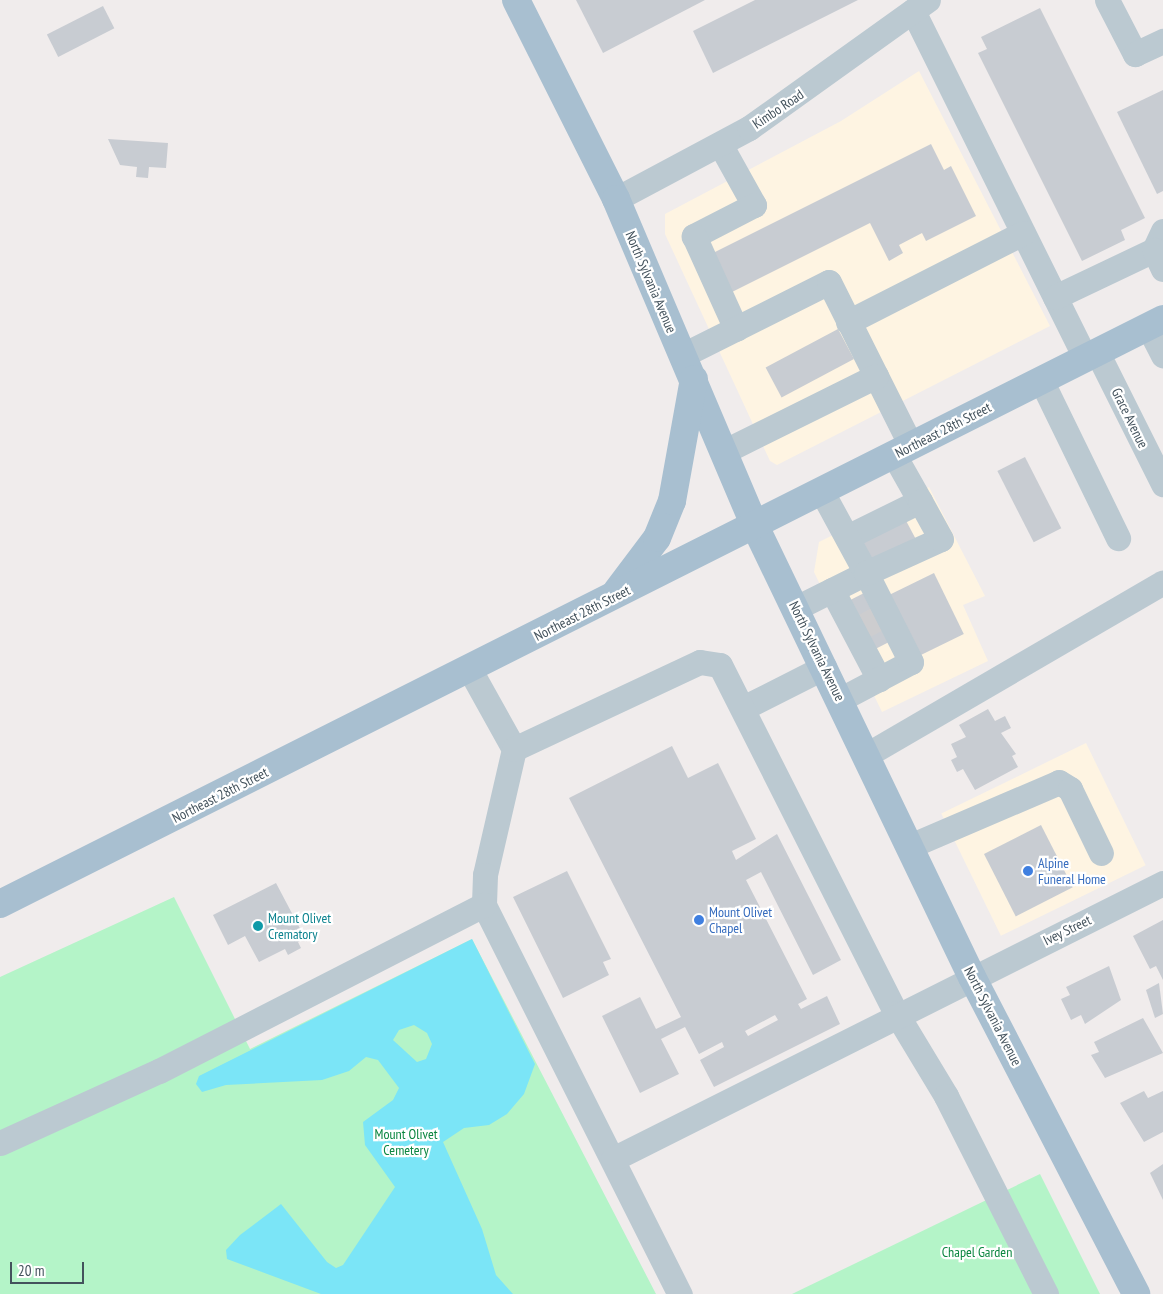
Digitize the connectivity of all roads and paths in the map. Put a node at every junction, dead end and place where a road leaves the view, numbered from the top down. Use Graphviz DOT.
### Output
graph roads {
  1 [pos="516,0"];
  2 [pos="1107,0"];
  3 [pos="920,6"];
  4 [pos="1163,41"];
  5 [pos="720,144"];
  6 [pos="616,199"];
  7 [pos="1023,233"];
  8 [pos="1160,250"];
  9 [pos="1055,297"];
  10 [pos="848,322"];
  11 [pos="1155,322"];
  12 [pos="736,329"];
  13 [pos="1091,355"];
  14 [pos="1163,355"];
  15 [pos="688,367"];
  16 [pos="876,376"];
  17 [pos="1041,380"];
  18 [pos="902,450"];
  19 [pos="723,452"];
  20 [pos="1163,484"];
  21 [pos="822,492"];
  22 [pos="920,501"];
  23 [pos="754,526"];
  24 [pos="847,537"];
  25 [pos="1118,538"];
  26 [pos="866,573"];
  27 [pos="1163,582"];
  28 [pos="832,590"];
  29 [pos="610,599"];
  30 [pos="796,608"];
  31 [pos="824,667"];
  32 [pos="470,670"];
  33 [pos="879,679"];
  34 [pos="841,699"];
  35 [pos="743,708"];
  36 [pos="514,748"];
  37 [pos="868,754"];
  38 [pos="910,846"];
  39 [pos="1101,853"];
  40 [pos="1163,883"];
  41 [pos="0,904"];
  42 [pos="484,905"];
  43 [pos="972,977"];
  44 [pos="896,1013"];
  45 [pos="0,1143"];
  46 [pos="613,1159"];
  47 [pos="680,1294"];
  48 [pos="1046,1294"];
  49 [pos="1136,1294"];
  1 -- 6 [label="main road, North Sylvania Avenue"];
  2 -- 4 [label="street"];
  3 -- 5 [label="street, Kimbo Road"];
  3 -- 7 [label="street, Grace Avenue"];
  5 -- 6 [label="street, Kimbo Road"];
  5 -- 12 [label="street"];
  6 -- 15 [label="main road, North Sylvania Avenue"];
  7 -- 9 [label="street, Grace Avenue"];
  7 -- 10 [label="street"];
  8 -- 9 [label="street"];
  9 -- 13 [label="street, Grace Avenue"];
  10 -- 12 [label="street"];
  10 -- 16 [label="street"];
  11 -- 13 [label="main road, Northeast 28th Street"];
  11 -- 14 [label="street"];
  12 -- 15 [label="street"];
  13 -- 17 [label="main road, Northeast 28th Street"];
  13 -- 20 [label="street, Grace Avenue"];
  15 -- 19 [label="main road, North Sylvania Avenue"];
  15 -- 29 [label="main road"];
  16 -- 18 [label="street"];
  16 -- 19 [label="street"];
  17 -- 18 [label="main road, Northeast 28th Street"];
  17 -- 25 [label="street"];
  18 -- 21 [label="main road, Northeast 28th Street"];
  18 -- 22 [label="street"];
  19 -- 23 [label="main road, North Sylvania Avenue"];
  21 -- 23 [label="main road, Northeast 28th Street"];
  21 -- 24 [label="street"];
  22 -- 24 [label="street"];
  22 -- 26 [label="street"];
  23 -- 29 [label="main road, Northeast 28th Street"];
  23 -- 30 [label="main road, North Sylvania Avenue"];
  24 -- 26 [label="street"];
  26 -- 28 [label="street"];
  26 -- 33 [label="street"];
  27 -- 37 [label="street"];
  28 -- 30 [label="street"];
  28 -- 33 [label="street"];
  29 -- 32 [label="main road, Northeast 28th Street"];
  30 -- 31 [label="main road, North Sylvania Avenue"];
  31 -- 34 [label="main road, North Sylvania Avenue"];
  31 -- 35 [label="street"];
  32 -- 36 [label="street"];
  32 -- 41 [label="main road, Northeast 28th Street"];
  33 -- 34 [label="street"];
  34 -- 37 [label="main road, North Sylvania Avenue"];
  35 -- 36 [label="street"];
  35 -- 44 [label="street"];
  36 -- 42 [label="street"];
  37 -- 38 [label="main road, North Sylvania Avenue"];
  38 -- 39 [label="street"];
  38 -- 43 [label="main road, North Sylvania Avenue"];
  40 -- 43 [label="street, Ivey Street"];
  42 -- 45 [label="street"];
  42 -- 46 [label="street"];
  43 -- 44 [label="street"];
  43 -- 49 [label="main road, North Sylvania Avenue"];
  44 -- 46 [label="street"];
  44 -- 48 [label="street"];
  46 -- 47 [label="street"];
}
